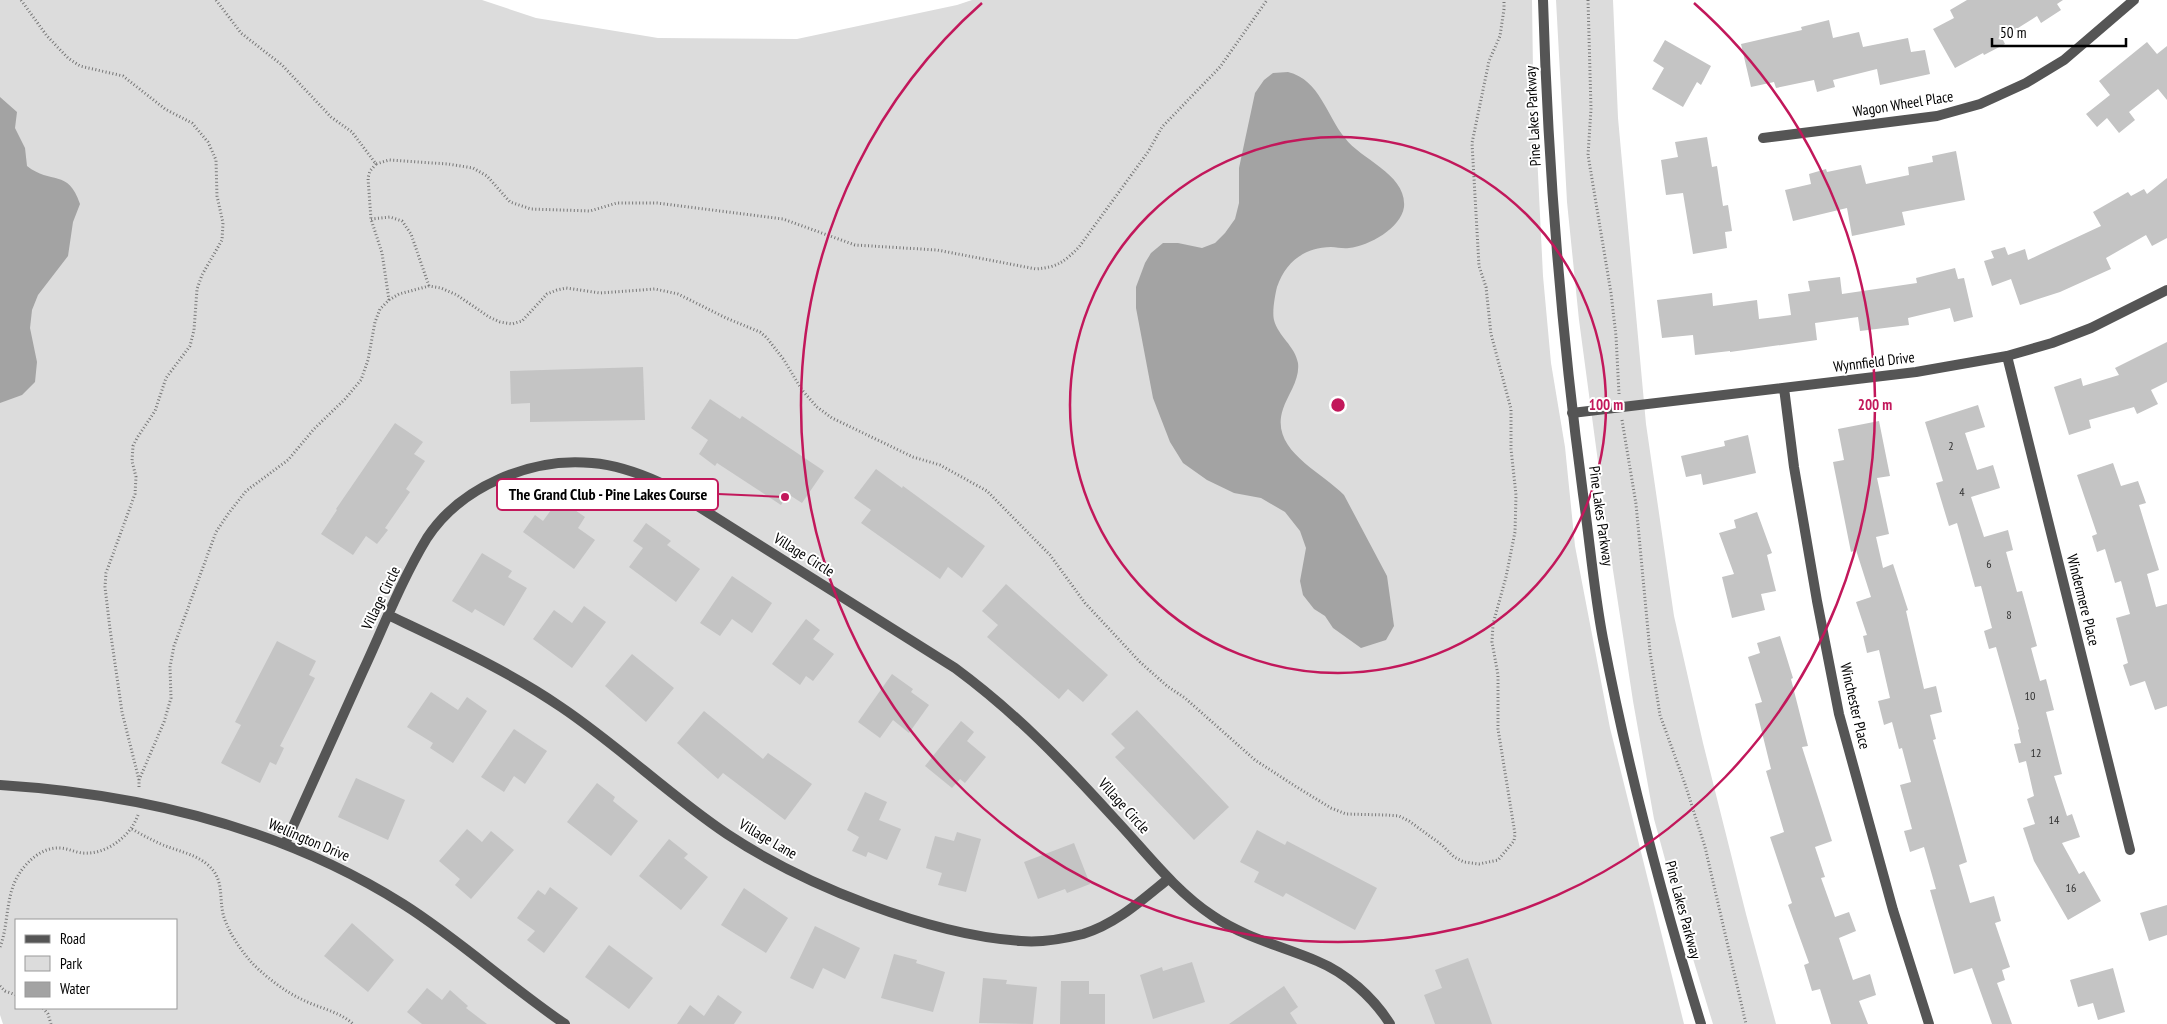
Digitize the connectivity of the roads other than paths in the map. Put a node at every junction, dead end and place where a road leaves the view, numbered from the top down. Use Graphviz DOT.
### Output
graph roads {
  1 [pos="1543,0"];
  2 [pos="2134,0"];
  3 [pos="1763,138"];
  4 [pos="2167,290"];
  5 [pos="2007,356"];
  6 [pos="1784,388"];
  7 [pos="1572,413"];
  8 [pos="388,615"];
  9 [pos="0,785"];
  10 [pos="285,844"];
  11 [pos="2130,850"];
  12 [pos="1168,878"];
  13 [pos="564,1024"];
  14 [pos="1390,1024"];
  15 [pos="1701,1024"];
  16 [pos="1929,1024"];
  1 -- 7 [label="street, Pine Lakes Parkway"];
  2 -- 3 [label="street, Wagon Wheel Place"];
  4 -- 5 [label="street, Wynnfield Drive"];
  5 -- 6 [label="street, Wynnfield Drive"];
  5 -- 11 [label="street, Windermere Place"];
  6 -- 7 [label="street, Wynnfield Drive"];
  6 -- 16 [label="street, Winchester Place"];
  7 -- 15 [label="street, Pine Lakes Parkway"];
  8 -- 10 [label="street, Village Circle"];
  8 -- 12 [label="street, Village Lane"];
  8 -- 12 [label="street, Village Circle"];
  9 -- 10 [label="street, Wellington Drive"];
  10 -- 13 [label="street, Wellington Drive"];
  12 -- 14 [label="street, Village Circle"];
}
